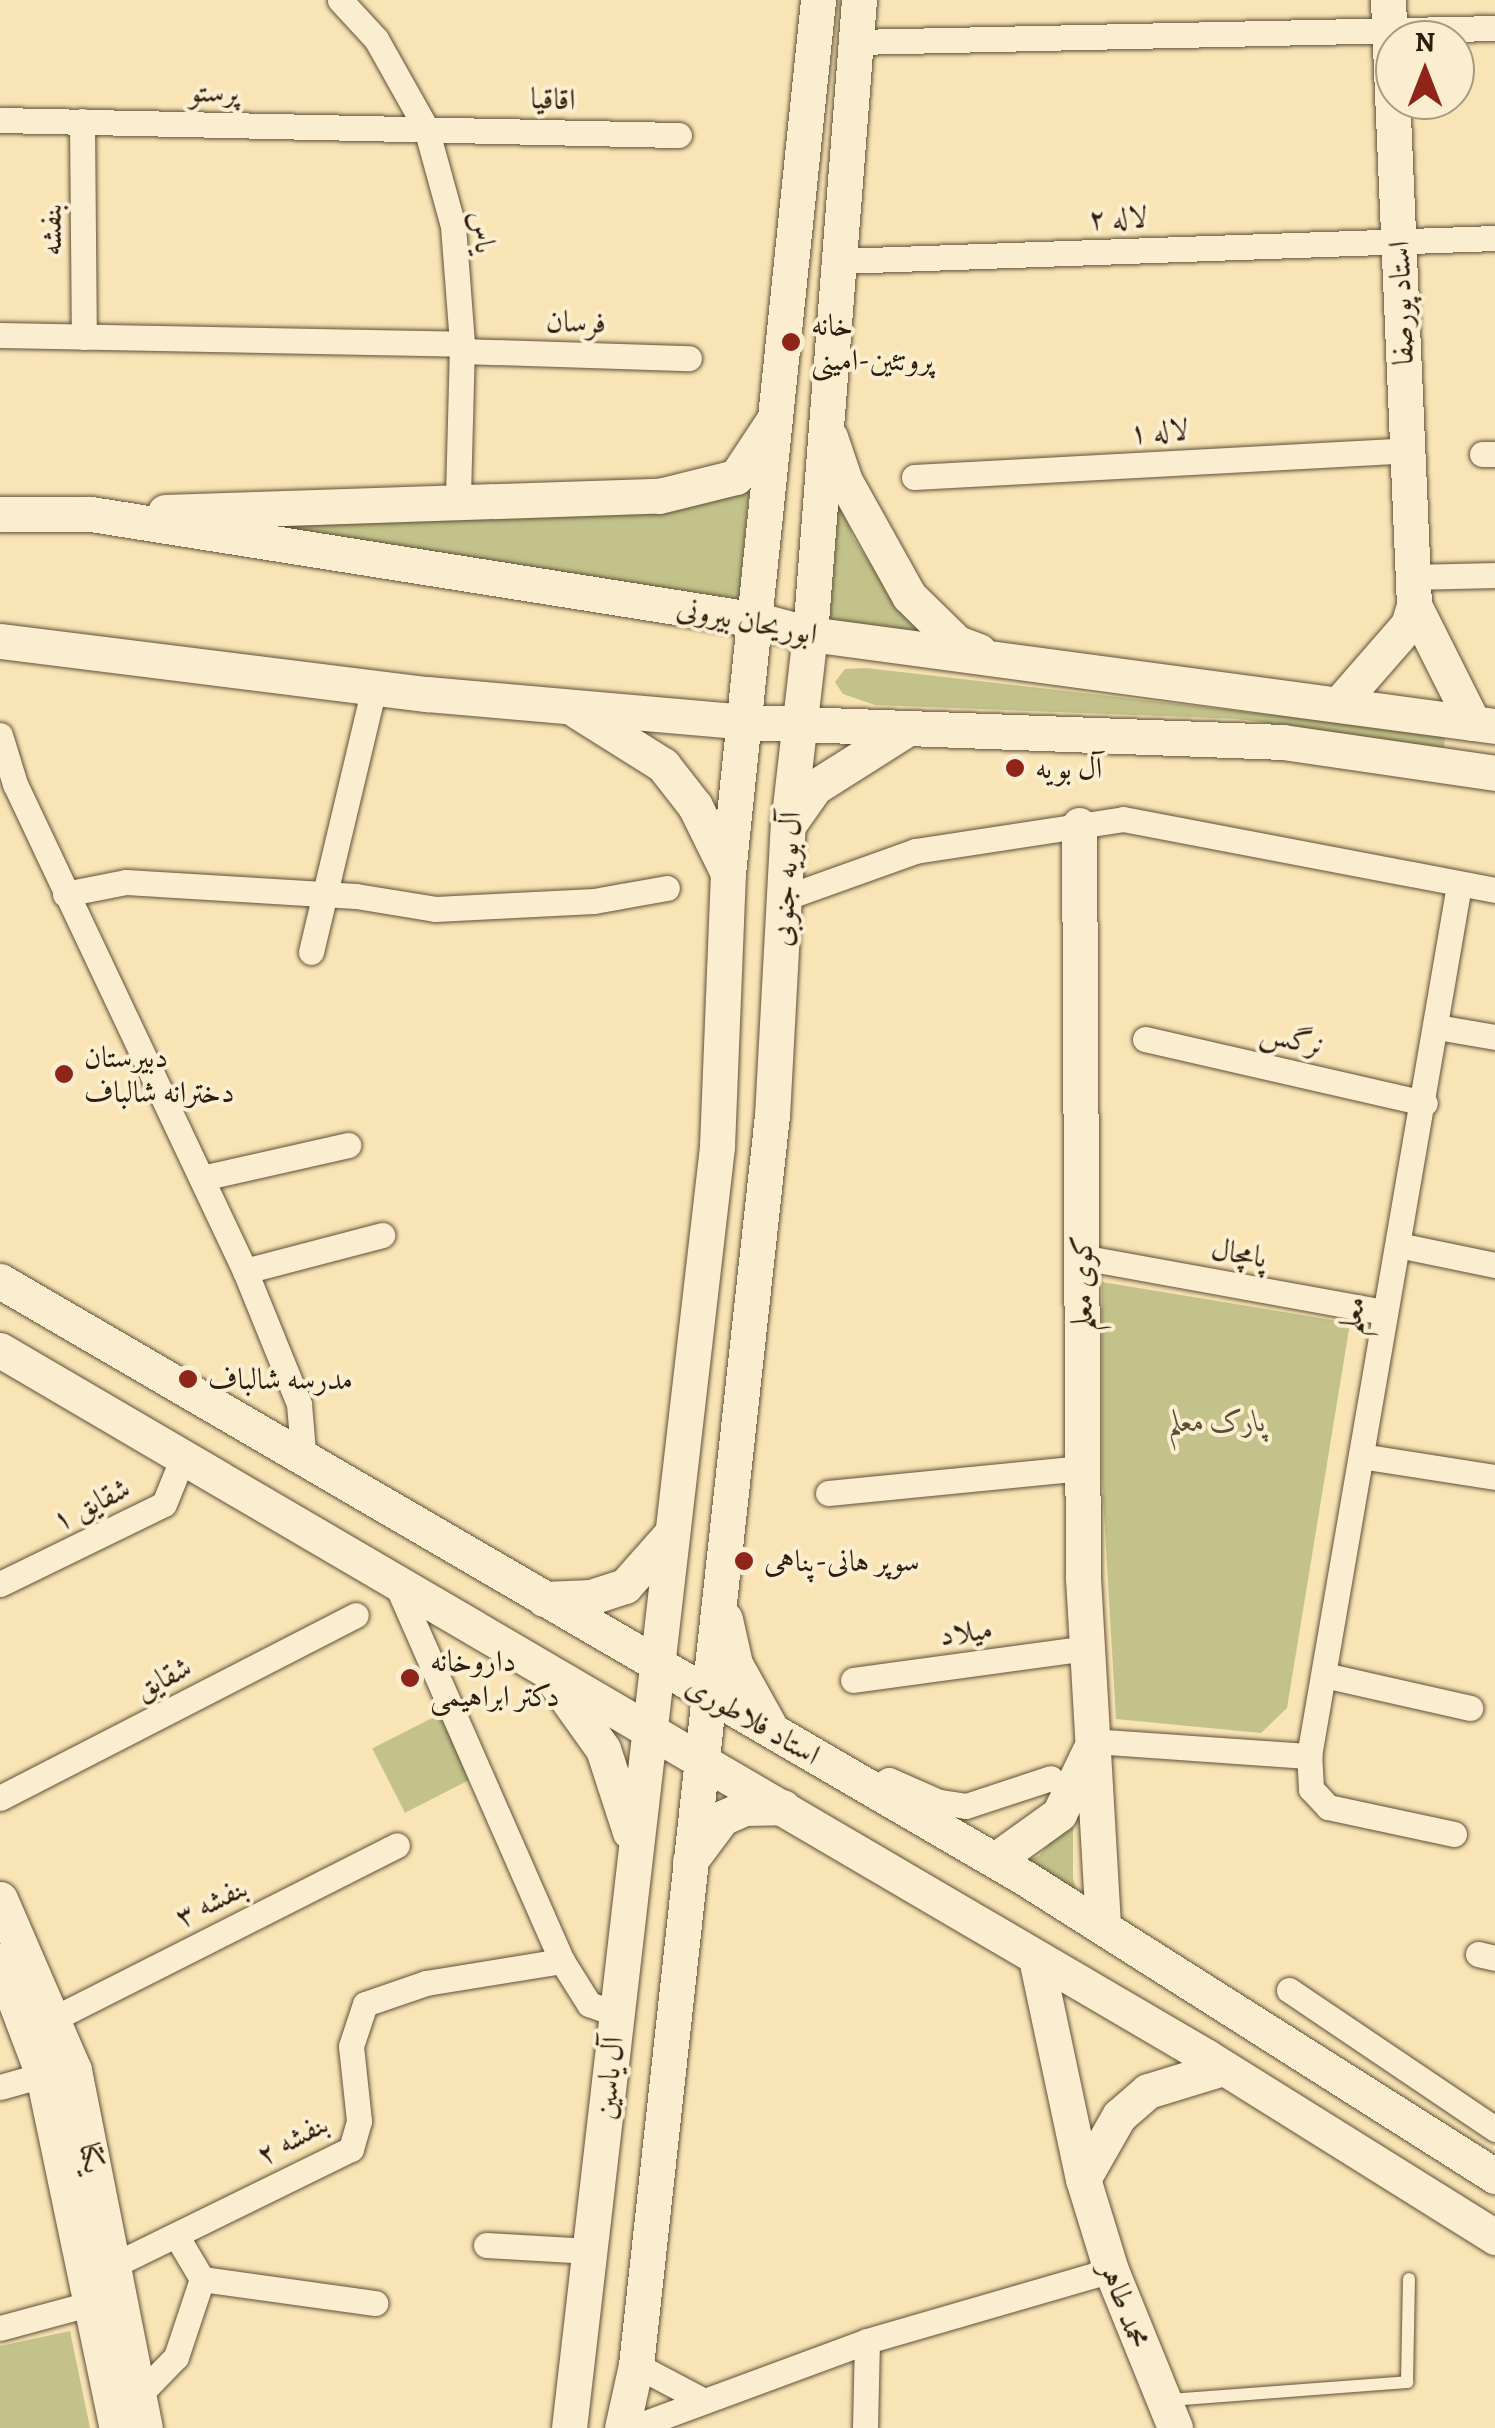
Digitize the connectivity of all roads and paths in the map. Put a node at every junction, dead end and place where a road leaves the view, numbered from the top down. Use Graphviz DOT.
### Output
graph roads {
  1 [pos="340,0"];
  2 [pos="818,0"];
  3 [pos="859,0"];
  4 [pos="1388,15"];
  5 [pos="1495,28"];
  6 [pos="855,42"];
  7 [pos="0,120"];
  8 [pos="82,122"];
  9 [pos="426,128"];
  10 [pos="679,135"];
  11 [pos="1495,238"];
  12 [pos="1398,240"];
  13 [pos="840,261"];
  14 [pos="0,335"];
  15 [pos="84,337"];
  16 [pos="462,348"];
  17 [pos="689,358"];
  18 [pos="775,414"];
  19 [pos="825,422"];
  20 [pos="1408,450"];
  21 [pos="914,477"];
  22 [pos="458,502"];
  23 [pos="0,514"];
  24 [pos="90,514"];
  25 [pos="1495,575"];
  26 [pos="1413,591"];
  27 [pos="757,620"];
  28 [pos="810,634"];
  29 [pos="0,641"];
  30 [pos="989,655"];
  31 [pos="374,687"];
  32 [pos="1338,704"];
  33 [pos="568,705"];
  34 [pos="746,722"];
  35 [pos="800,724"];
  36 [pos="1484,724"];
  37 [pos="905,730"];
  38 [pos="0,735"];
  39 [pos="1495,773"];
  40 [pos="788,824"];
  41 [pos="1079,825"];
  42 [pos="728,873"];
  43 [pos="1460,885"];
  44 [pos="667,888"];
  45 [pos="1495,890"];
  46 [pos="65,894"];
  47 [pos="325,896"];
  48 [pos="784,898"];
  49 [pos="311,952"];
  50 [pos="1437,1027"];
  51 [pos="1495,1037"];
  52 [pos="1146,1039"];
  53 [pos="1425,1103"];
  54 [pos="348,1145"];
  55 [pos="202,1178"];
  56 [pos="382,1235"];
  57 [pos="1398,1245"];
  58 [pos="1082,1257"];
  59 [pos="1495,1265"];
  60 [pos="245,1271"];
  61 [pos="0,1281"];
  62 [pos="1384,1312"];
  63 [pos="0,1350"];
  64 [pos="692,1361"];
  65 [pos="743,1365"];
  66 [pos="183,1456"];
  67 [pos="1361,1456"];
  68 [pos="304,1462"];
  69 [pos="1082,1468"];
  70 [pos="1495,1477"];
  71 [pos="828,1493"];
  72 [pos="671,1533"];
  73 [pos="396,1583"];
  74 [pos="0,1584"];
  75 [pos="718,1589"];
  76 [pos="543,1598"];
  77 [pos="356,1615"];
  78 [pos="1087,1648"];
  79 [pos="539,1664"];
  80 [pos="655,1664"];
  81 [pos="1324,1675"];
  82 [pos="853,1680"];
  83 [pos="707,1694"];
  84 [pos="1470,1708"];
  85 [pos="648,1727"];
  86 [pos="774,1732"];
  87 [pos="1092,1742"];
  88 [pos="1310,1756"];
  89 [pos="699,1757"];
  90 [pos="1052,1778"];
  91 [pos="872,1789"];
  92 [pos="0,1798"];
  93 [pos="783,1807"];
  94 [pos="1454,1834"];
  95 [pos="396,1844"];
  96 [pos="634,1848"];
  97 [pos="996,1860"];
  98 [pos="687,1866"];
  99 [pos="0,1900"];
  100 [pos="1103,1928"];
  101 [pos="624,1947"];
  102 [pos="676,1958"];
  103 [pos="562,1961"];
  104 [pos="0,1963"];
  105 [pos="1037,1963"];
  106 [pos="1289,1990"];
  107 [pos="616,2014"];
  108 [pos="55,2018"];
  109 [pos="1224,2068"];
  110 [pos="43,2075"];
  111 [pos="0,2087"];
  112 [pos="1495,2129"];
  113 [pos="1494,2174"];
  114 [pos="1083,2179"];
  115 [pos="176,2235"];
  116 [pos="1495,2237"];
  117 [pos="486,2245"];
  118 [pos="590,2251"];
  119 [pos="114,2265"];
  120 [pos="1110,2270"];
  121 [pos="202,2278"];
  122 [pos="1409,2279"];
  123 [pos="374,2303"];
  124 [pos="89,2304"];
  125 [pos="0,2328"];
  126 [pos="867,2341"];
  127 [pos="636,2365"];
  128 [pos="702,2400"];
  129 [pos="131,2414"];
  130 [pos="1168,2414"];
  131 [pos="561,2424"];
  132 [pos="622,2428"];
  133 [pos="632,2428"];
  134 [pos="865,2428"];
  1 -- 9 [label="street, یاس"];
  2 -- 18 [label="main road, آل بویه جنوبی"];
  3 -- 6 [label="main road, آل بویه جنوبی"];
  4 -- 5 [label="street"];
  4 -- 6 [label="street"];
  4 -- 12 [label="main road, استاد پورصفا"];
  6 -- 13 [label="main road, آل بویه جنوبی"];
  7 -- 8 [label="street, پرستو"];
  8 -- 9 [label="street, پرستو"];
  8 -- 15 [label="street, بنفشه"];
  9 -- 10 [label="street, اقاقیا"];
  9 -- 16 [label="street, یاس"];
  11 -- 12 [label="street, لاله ۲"];
  12 -- 13 [label="street, لاله ۲"];
  12 -- 20 [label="main road, استاد پورصفا"];
  13 -- 19 [label="main road, آل بویه جنوبی"];
  14 -- 15 [label="street, فرسان"];
  15 -- 16 [label="street, فرسان"];
  16 -- 17 [label="street, فرسان"];
  16 -- 22 [label="street, یاس"];
  18 -- 22 [label="main road"];
  18 -- 27 [label="main road, آل بویه جنوبی"];
  19 -- 28 [label="main road, آل بویه جنوبی"];
  19 -- 30 [label="main road"];
  20 -- 21 [label="street, لاله ۱"];
  20 -- 26 [label="main road, استاد پورصفا"];
  22 -- 24 [label="main road"];
  23 -- 24 [label="main road, ابوریحان بیرونی"];
  24 -- 27 [label="main road, ابوریحان بیرونی"];
  25 -- 26 [label="street"];
  26 -- 32 [label="main road"];
  26 -- 36 [label="main road"];
  27 -- 28 [label="main road, ابوریحان بیرونی"];
  27 -- 34 [label="main road, آل بویه جنوبی"];
  28 -- 30 [label="main road, ابوریحان بیرونی"];
  28 -- 35 [label="main road, آل بویه جنوبی"];
  29 -- 31 [label="main road"];
  30 -- 32 [label="main road, ابوریحان بیرونی"];
  31 -- 33 [label="main road"];
  31 -- 47 [label="street"];
  32 -- 36 [label="main road, ابوریحان بیرونی"];
  33 -- 34 [label="main road"];
  33 -- 42 [label="main road"];
  34 -- 35 [label="main road"];
  34 -- 42 [label="main road, آل بویه جنوبی"];
  35 -- 37 [label="main road"];
  35 -- 40 [label="main road, آل بویه جنوبی"];
  37 -- 39 [label="main road"];
  37 -- 40 [label="main road"];
  38 -- 46 [label="street"];
  40 -- 48 [label="main road, آل بویه جنوبی"];
  41 -- 43 [label="street"];
  41 -- 48 [label="street"];
  41 -- 58 [label="main road, کوی معلم"];
  42 -- 64 [label="main road, آل بویه جنوبی"];
  43 -- 45 [label="street"];
  43 -- 50 [label="street, معلم"];
  44 -- 47 [label="street"];
  46 -- 47 [label="street"];
  46 -- 55 [label="street"];
  47 -- 49 [label="street"];
  48 -- 65 [label="main road, آل بویه جنوبی"];
  50 -- 51 [label="street"];
  50 -- 53 [label="street, معلم"];
  52 -- 53 [label="street, نرگس"];
  53 -- 57 [label="street, معلم"];
  54 -- 55 [label="street"];
  55 -- 60 [label="street"];
  56 -- 60 [label="street"];
  57 -- 59 [label="street"];
  57 -- 62 [label="street, معلم"];
  58 -- 62 [label="street, پامچال"];
  58 -- 69 [label="main road, کوی معلم"];
  60 -- 68 [label="street"];
  61 -- 68 [label="main road, استاد فلاطوری"];
  62 -- 67 [label="street, معلم"];
  63 -- 66 [label="main road, استاد فلاطوری"];
  64 -- 65 [label="main road"];
  64 -- 72 [label="main road, آل بویه جنوبی"];
  65 -- 75 [label="main road, آل بویه جنوبی"];
  66 -- 73 [label="main road, استاد فلاطوری"];
  66 -- 74 [label="street, شقایق ۱"];
  67 -- 70 [label="street"];
  67 -- 81 [label="street, معلم"];
  68 -- 76 [label="main road, استاد فلاطوری"];
  69 -- 71 [label="street"];
  69 -- 78 [label="main road, کوی معلم"];
  72 -- 76 [label="main road"];
  72 -- 80 [label="main road, آل بویه جنوبی"];
  73 -- 79 [label="main road, استاد فلاطوری"];
  73 -- 103 [label="street"];
  75 -- 83 [label="main road, آل بویه جنوبی"];
  75 -- 86 [label="main road"];
  76 -- 80 [label="main road, استاد فلاطوری"];
  77 -- 92 [label="street, شقایق"];
  78 -- 82 [label="street, میلاد"];
  78 -- 87 [label="main road, کوی معلم"];
  79 -- 85 [label="main road, استاد فلاطوری"];
  79 -- 96 [label="main road"];
  80 -- 83 [label="main road, استاد فلاطوری"];
  80 -- 85 [label="main road, آل بویه جنوبی"];
  81 -- 84 [label="street"];
  81 -- 88 [label="street, معلم"];
  83 -- 86 [label="main road, استاد فلاطوری"];
  83 -- 89 [label="main road, آل بویه جنوبی"];
  85 -- 89 [label="main road, استاد فلاطوری"];
  85 -- 96 [label="main road, آل یاسین"];
  86 -- 91 [label="main road, استاد فلاطوری"];
  87 -- 88 [label="street"];
  87 -- 97 [label="main road, کوی معلم"];
  87 -- 100 [label="main road, کوی معلم"];
  88 -- 94 [label="street"];
  89 -- 93 [label="main road, استاد فلاطوری"];
  89 -- 98 [label="main road, آل یاسین"];
  90 -- 91 [label="street"];
  91 -- 97 [label="main road, استاد فلاطوری"];
  93 -- 98 [label="main road"];
  93 -- 105 [label="main road, استاد فلاطوری"];
  95 -- 108 [label="street, بنفشه ۳"];
  96 -- 101 [label="main road, آل یاسین"];
  97 -- 100 [label="main road, استاد فلاطوری"];
  98 -- 102 [label="main road, آل یاسین"];
  99 -- 108 [label="main road, یکتا"];
  100 -- 113 [label="main road, استاد فلاطوری"];
  101 -- 102 [label="main road"];
  101 -- 107 [label="main road, آل یاسین"];
  102 -- 127 [label="main road, آل یاسین"];
  103 -- 107 [label="street"];
  103 -- 115 [label="street, بنفشه ۲"];
  104 -- 110 [label="main road, یکتا"];
  105 -- 109 [label="main road, استاد فلاطوری"];
  105 -- 114 [label="main road, محمد طاهر"];
  106 -- 112 [label="street"];
  107 -- 118 [label="main road, آل یاسین"];
  108 -- 119 [label="main road, یکتا"];
  109 -- 114 [label="main road"];
  109 -- 116 [label="main road, استاد فلاطوری"];
  110 -- 111 [label="street"];
  110 -- 124 [label="main road, یکتا"];
  114 -- 120 [label="main road, محمد طاهر"];
  115 -- 119 [label="street, بنفشه ۲"];
  115 -- 121 [label="street"];
  117 -- 118 [label="street"];
  118 -- 131 [label="main road, آل یاسین"];
  119 -- 129 [label="main road, یکتا"];
  120 -- 126 [label="street"];
  120 -- 130 [label="main road, محمد طاهر"];
  121 -- 123 [label="street"];
  121 -- 129 [label="street"];
  122 -- 130 [label="lane"];
  124 -- 125 [label="street"];
  124 -- 129 [label="main road, یکتا"];
  126 -- 128 [label="street"];
  126 -- 134 [label="street"];
  127 -- 128 [label="street"];
  127 -- 132 [label="main road, آل یاسین"];
  128 -- 133 [label="street"];
}
